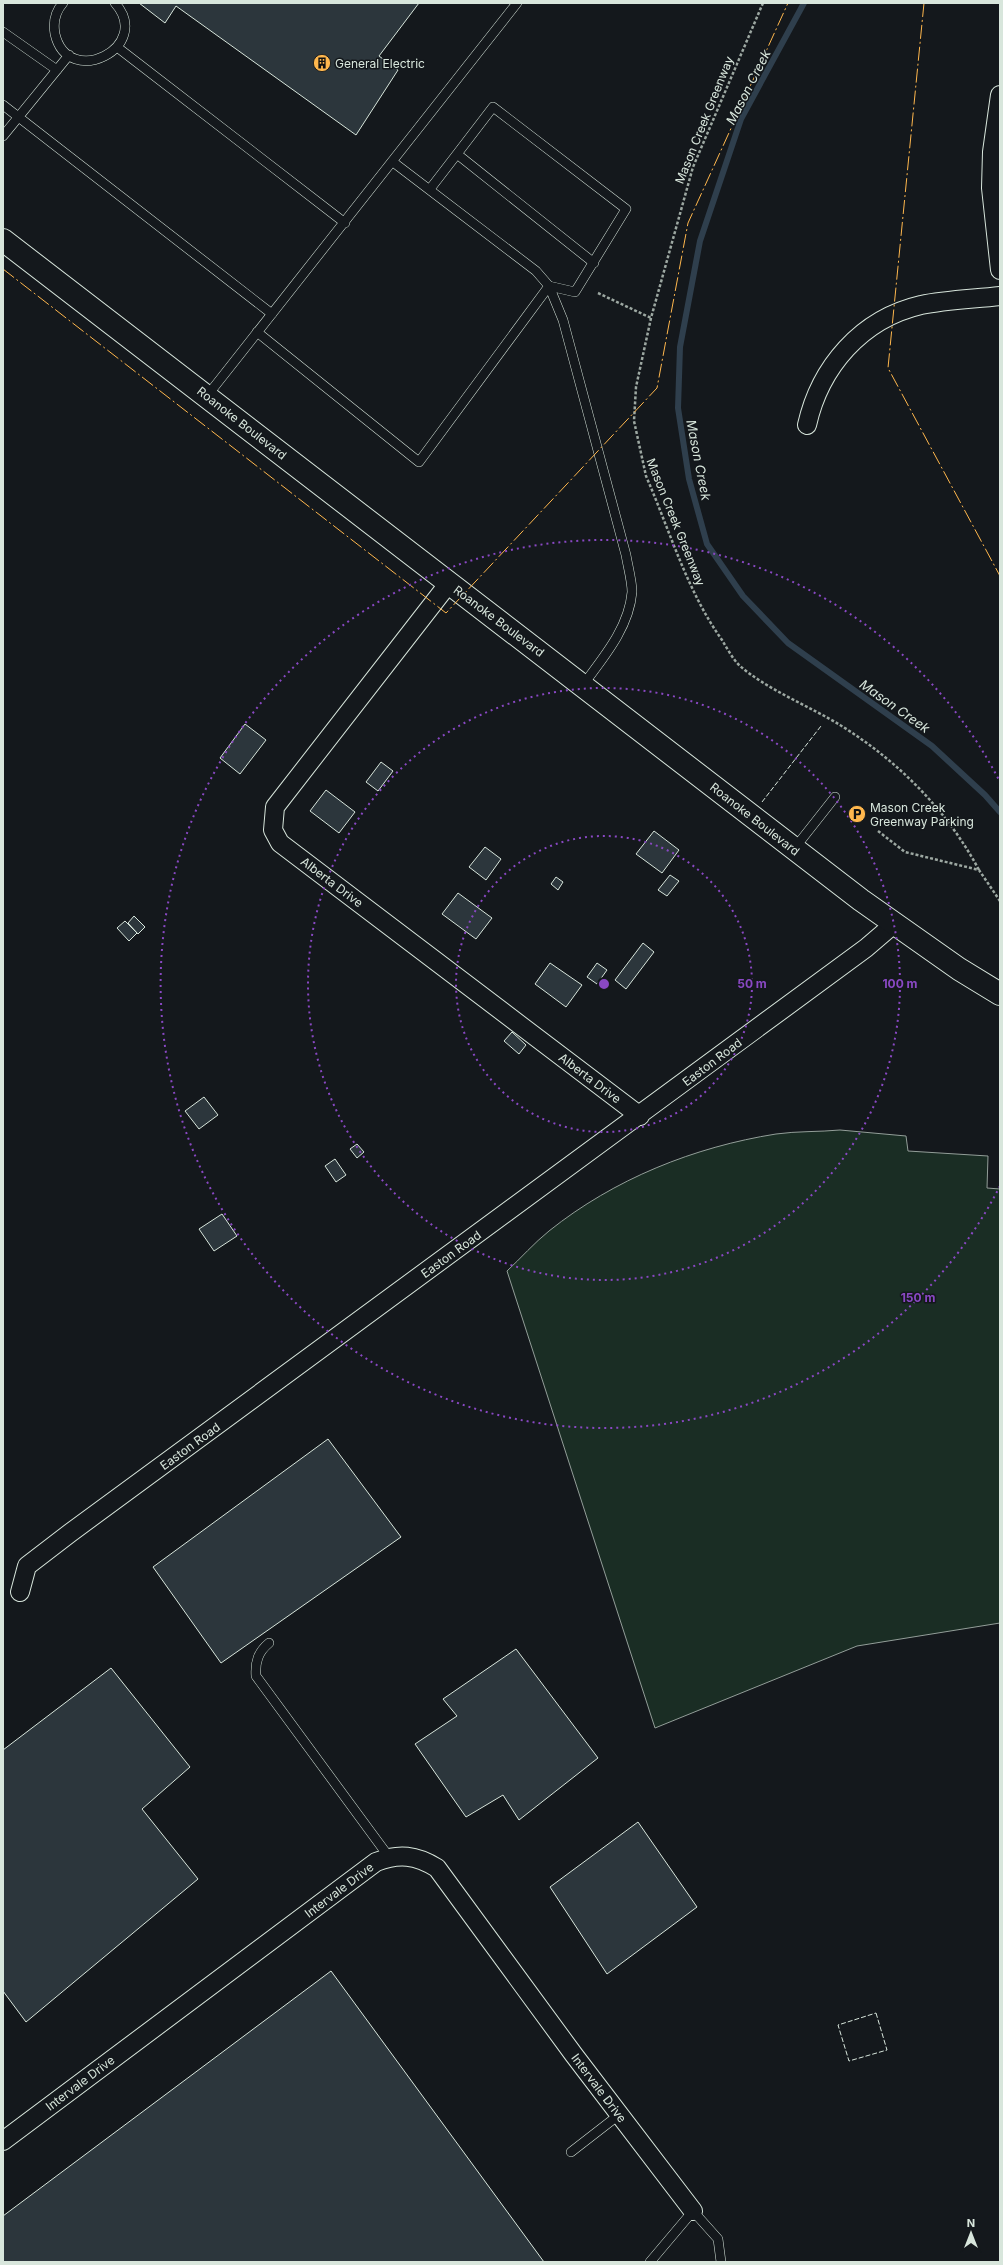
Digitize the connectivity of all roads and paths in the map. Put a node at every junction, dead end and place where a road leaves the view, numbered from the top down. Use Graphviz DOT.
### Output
graph roads {
  1 [pos="115,3"];
  2 [pos="517,3"];
  3 [pos="763,3"];
  4 [pos="58,5"];
  5 [pos="3,32"];
  6 [pos="117,47"];
  7 [pos="70,55"];
  8 [pos="57,70"];
  9 [pos="1000,94"];
  10 [pos="3,105"];
  11 [pos="18,117"];
  12 [pos="3,136"];
  13 [pos="457,154"];
  14 [pos="393,162"];
  15 [pos="430,189"];
  16 [pos="345,223"];
  17 [pos="3,240"];
  18 [pos="594,263"];
  19 [pos="1000,270"];
  20 [pos="548,286"];
  21 [pos="598,293"];
  22 [pos="1000,296"];
  23 [pos="272,314"];
  24 [pos="651,318"];
  25 [pos="257,332"];
  26 [pos="207,396"];
  27 [pos="806,425"];
  28 [pos="449,583"];
  29 [pos="583,685"];
  30 [pos="835,797"];
  31 [pos="878,831"];
  32 [pos="794,849"];
  33 [pos="979,870"];
  34 [pos="1000,901"];
  35 [pos="894,924"];
  36 [pos="1000,994"];
  37 [pos="640,1116"];
  38 [pos="20,1592"];
  39 [pos="269,1643"];
  40 [pos="389,1857"];
  41 [pos="620,2114"];
  42 [pos="3,2141"];
  43 [pos="571,2152"];
  44 [pos="693,2211"];
  45 [pos="650,2262"];
  46 [pos="721,2262"];
  1 -- 6 [label="lane"];
  2 -- 14 [label="lane"];
  3 -- 24 [label="path, Mason Creek Greenway"];
  4 -- 7 [label="lane"];
  5 -- 8 [label="lane"];
  6 -- 7 [label="lane"];
  6 -- 16 [label="lane"];
  7 -- 8 [label="lane"];
  8 -- 11 [label="lane"];
  9 -- 19 [label="street"];
  10 -- 11 [label="lane"];
  11 -- 12 [label="lane"];
  11 -- 23 [label="lane"];
  13 -- 15 [label="lane"];
  13 -- 18 [label="lane"];
  13 -- 18 [label="lane"];
  14 -- 15 [label="lane"];
  14 -- 16 [label="lane"];
  15 -- 20 [label="lane"];
  16 -- 23 [label="lane"];
  17 -- 26 [label="main road, Roanoke Boulevard"];
  18 -- 20 [label="lane"];
  20 -- 25 [label="lane"];
  20 -- 29 [label="lane"];
  21 -- 24 [label="path"];
  22 -- 27 [label="street"];
  23 -- 25 [label="lane"];
  24 -- 33 [label="path, Mason Creek Greenway"];
  25 -- 26 [label="lane"];
  26 -- 28 [label="main road, Roanoke Boulevard"];
  28 -- 29 [label="main road, Roanoke Boulevard"];
  28 -- 37 [label="street, Alberta Drive"];
  29 -- 32 [label="main road, Roanoke Boulevard"];
  30 -- 32 [label="lane"];
  31 -- 33 [label="path"];
  32 -- 35 [label="main road, Roanoke Boulevard"];
  33 -- 34 [label="path, Mason Creek Greenway"];
  35 -- 36 [label="main road, Roanoke Boulevard"];
  35 -- 37 [label="street, Easton Road"];
  37 -- 38 [label="street, Easton Road"];
  39 -- 40 [label="lane"];
  40 -- 41 [label="street, Intervale Drive"];
  40 -- 42 [label="street, Intervale Drive"];
  41 -- 43 [label="lane"];
  41 -- 44 [label="street, Intervale Drive"];
  44 -- 45 [label="lane"];
  44 -- 46 [label="lane"];
}
